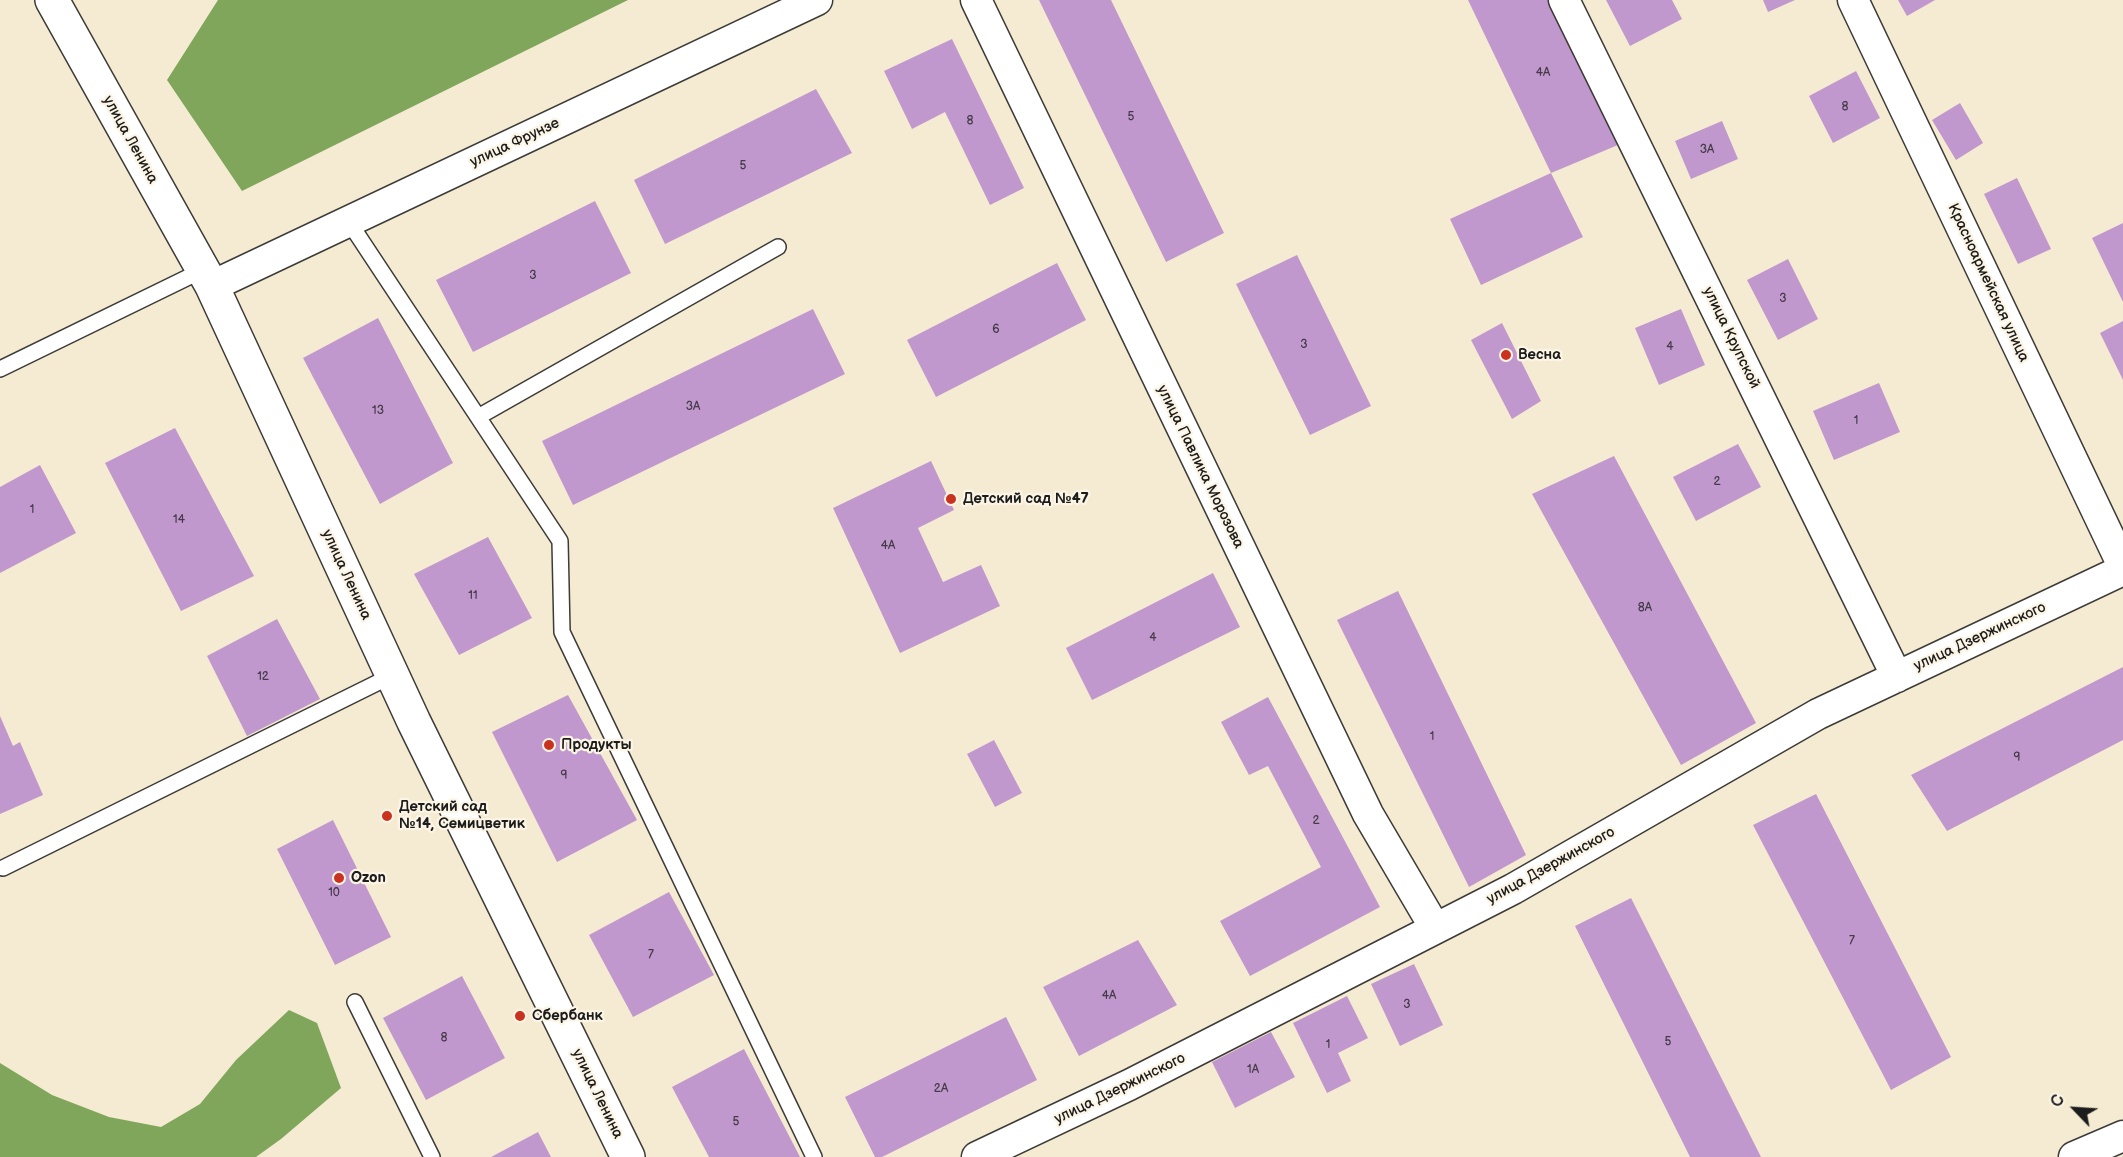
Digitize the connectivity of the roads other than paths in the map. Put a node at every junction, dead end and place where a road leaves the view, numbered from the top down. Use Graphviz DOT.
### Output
graph roads {
  1 [pos="52,0"];
  2 [pos="817,0"];
  3 [pos="976,0"];
  4 [pos="1564,0"];
  5 [pos="1853,0"];
  6 [pos="349,222"];
  7 [pos="778,247"];
  8 [pos="207,278"];
  9 [pos="0,369"];
  10 [pos="478,417"];
  11 [pos="2123,568"];
  12 [pos="393,675"];
  13 [pos="1897,677"];
  14 [pos="3,868"];
  15 [pos="1435,928"];
  16 [pos="355,1002"];
  17 [pos="2123,1136"];
  18 [pos="432,1157"];
  19 [pos="628,1157"];
  20 [pos="814,1157"];
  21 [pos="977,1157"];
  22 [pos="2074,1157"];
  1 -- 8 [label="street, улица Ленина"];
  2 -- 6 [label="street, улица Фрунзе"];
  3 -- 15 [label="street, улица Павлика Морозова"];
  4 -- 13 [label="street, улица Крупской"];
  5 -- 11 [label="street, Красноармейская улица"];
  6 -- 8 [label="street, улица Фрунзе"];
  6 -- 10 [label="lane"];
  7 -- 10 [label="lane"];
  8 -- 9 [label="lane"];
  8 -- 12 [label="street, улица Ленина"];
  10 -- 20 [label="lane"];
  11 -- 13 [label="street, улица Дзержинского"];
  12 -- 14 [label="lane"];
  12 -- 19 [label="street, улица Ленина"];
  13 -- 15 [label="street, улица Дзержинского"];
  15 -- 21 [label="street, улица Дзержинского"];
  16 -- 18 [label="lane"];
  17 -- 22 [label="street"];
}
